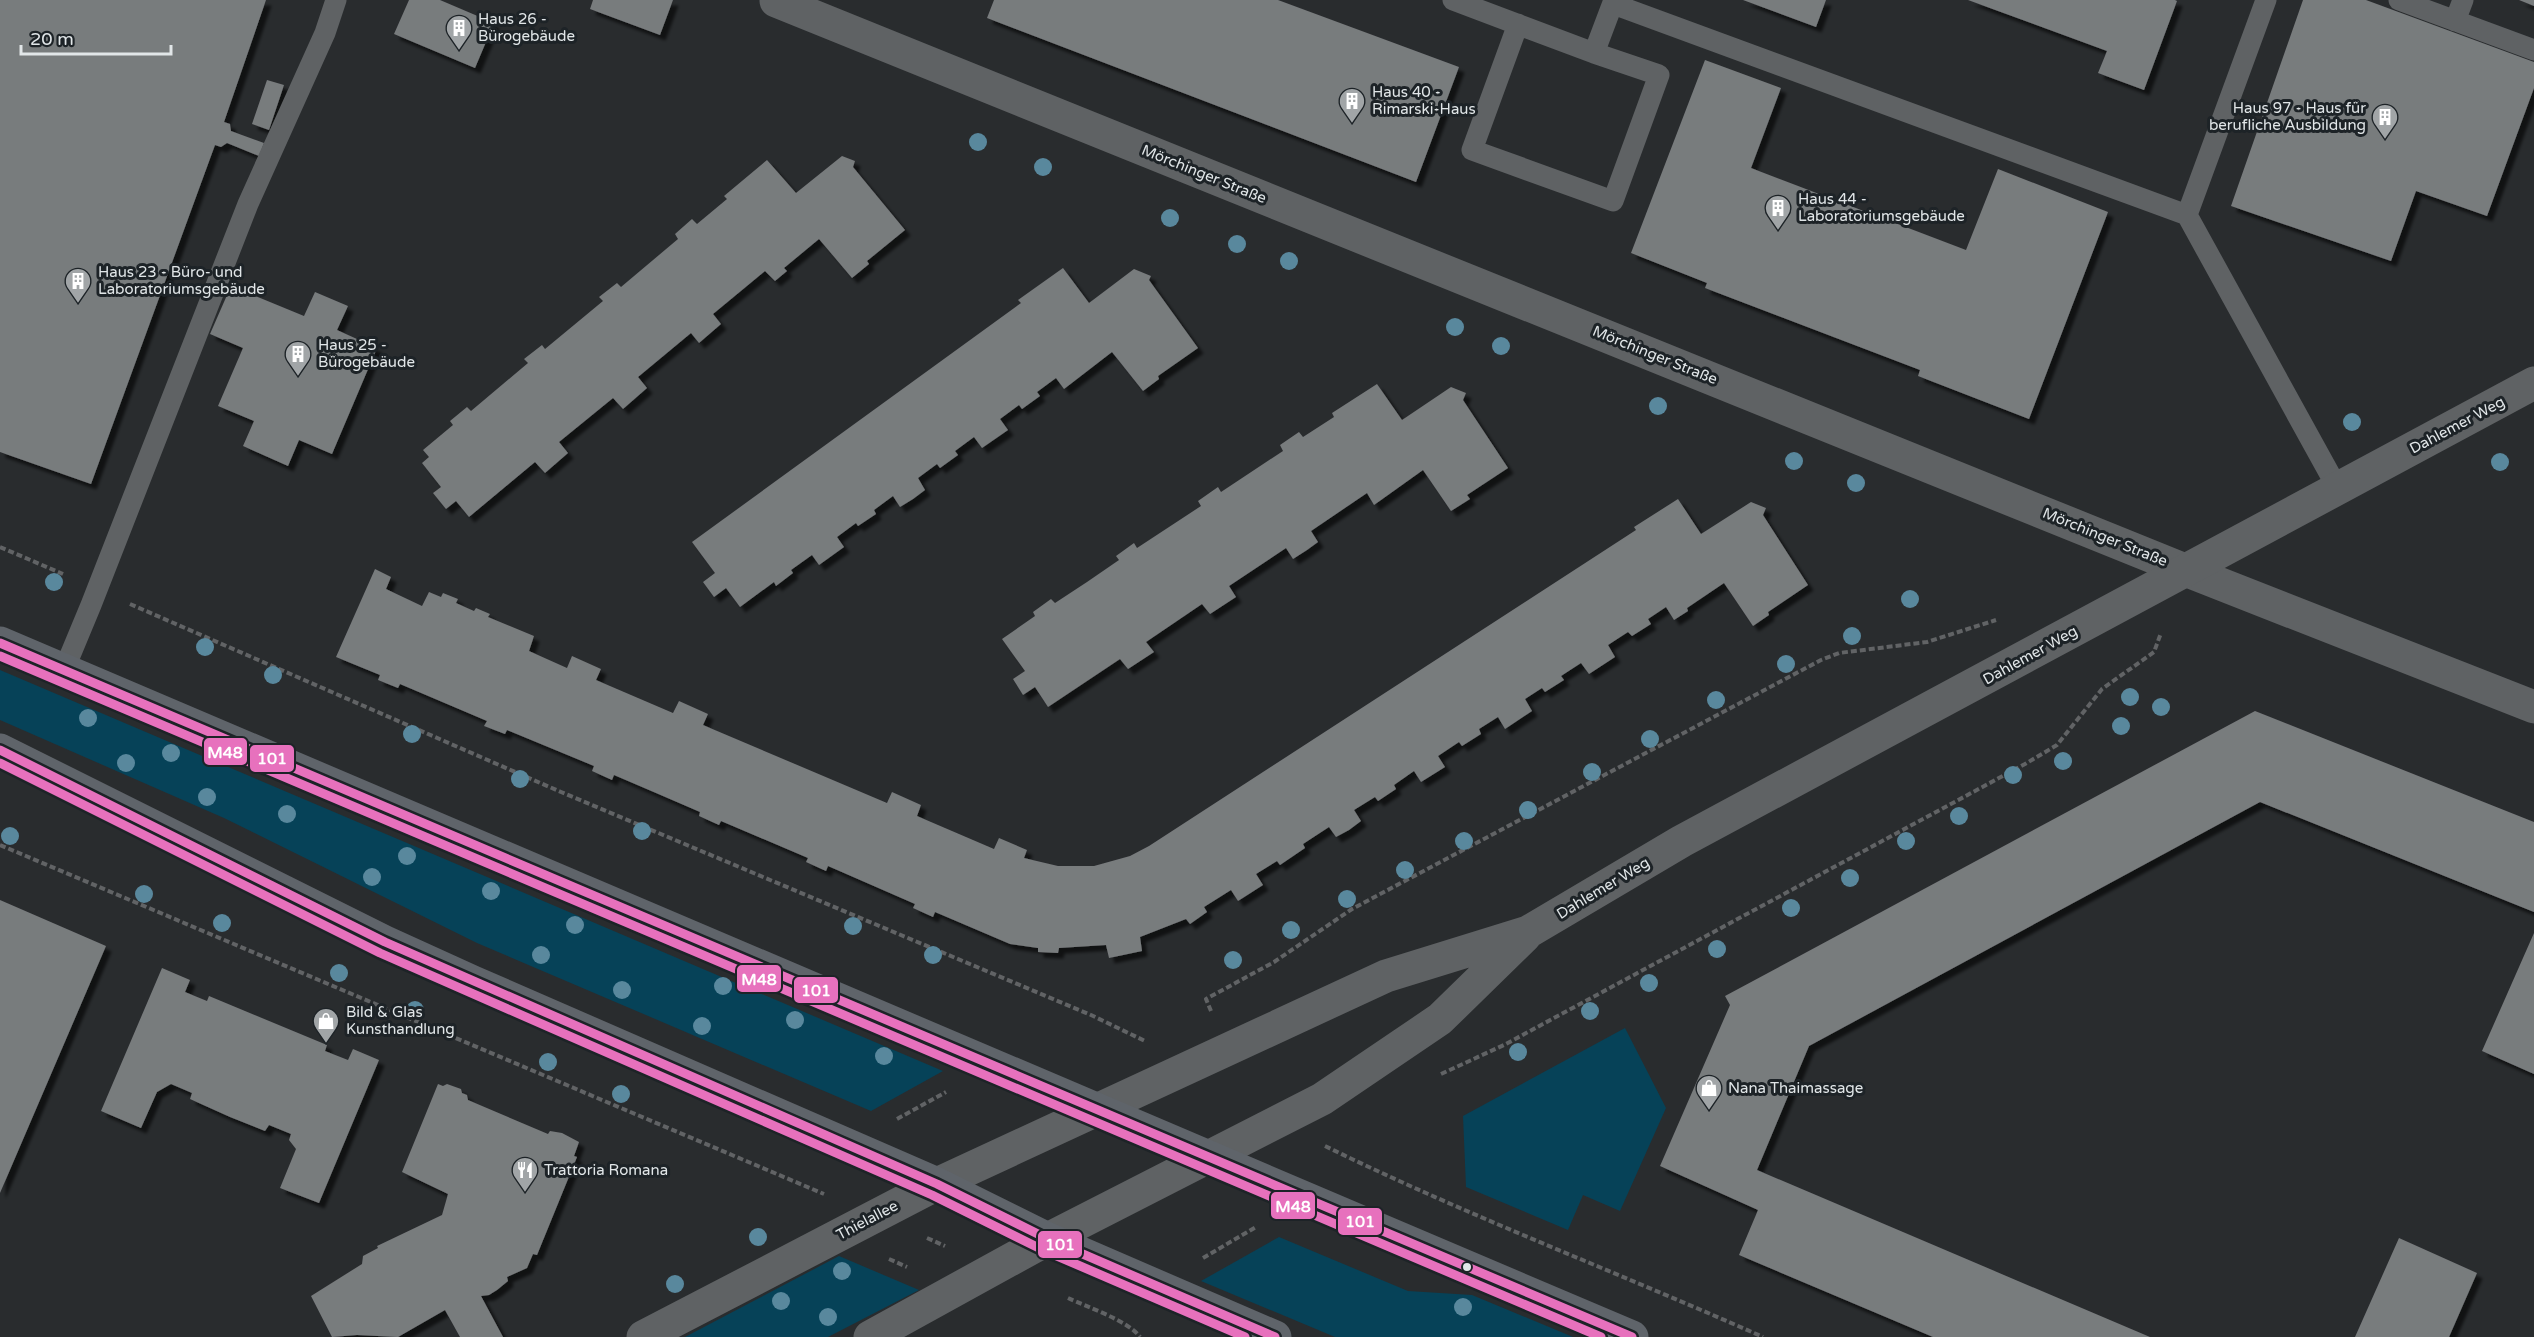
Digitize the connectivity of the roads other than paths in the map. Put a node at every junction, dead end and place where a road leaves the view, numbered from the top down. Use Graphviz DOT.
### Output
graph roads {
  1 [pos="336,0"];
  2 [pos="1453,0"];
  3 [pos="2265,0"];
  4 [pos="2399,0"];
  5 [pos="2463,0"];
  6 [pos="776,1"];
  7 [pos="1613,2"];
  8 [pos="2455,21"];
  9 [pos="1518,24"];
  10 [pos="2534,50"];
  11 [pos="1594,53"];
  12 [pos="2187,215"];
  13 [pos="2534,383"];
  14 [pos="2338,489"];
  15 [pos="2185,570"];
  16 [pos="0,643"];
  17 [pos="64,670"];
  18 [pos="2534,707"];
  19 [pos="0,750"];
  20 [pos="1528,932"];
  21 [pos="1095,1110"];
  22 [pos="1205,1156"];
  23 [pos="937,1184"];
  24 [pos="1048,1239"];
  25 [pos="643,1337"];
  26 [pos="870,1337"];
  27 [pos="1275,1337"];
  28 [pos="1632,1337"];
  1 -- 17 [label="lane"];
  2 -- 9 [label="lane"];
  3 -- 12 [label="lane"];
  4 -- 8 [label="lane"];
  5 -- 8 [label="lane"];
  6 -- 15 [label="main road, Mörchinger Straße"];
  7 -- 11 [label="lane"];
  7 -- 12 [label="lane"];
  8 -- 10 [label="lane"];
  9 -- 11 [label="lane"];
  9 -- 11 [label="lane"];
  12 -- 14 [label="lane"];
  13 -- 14 [label="main road, Dahlemer Weg"];
  14 -- 15 [label="main road, Dahlemer Weg"];
  15 -- 18 [label="main road, Mörchinger Straße"];
  15 -- 20 [label="main road, Dahlemer Weg"];
  16 -- 17 [label="main road"];
  17 -- 21 [label="main road"];
  19 -- 23 [label="main road"];
  20 -- 21 [label="main road, Dahlemer Weg"];
  20 -- 22 [label="main road, Dahlemer Weg"];
  21 -- 22 [label="main road"];
  21 -- 23 [label="main road, Thielallee"];
  22 -- 24 [label="main road, Dahlemer Weg"];
  22 -- 28 [label="main road"];
  23 -- 24 [label="main road"];
  23 -- 25 [label="main road, Thielallee"];
  24 -- 26 [label="main road"];
  24 -- 27 [label="main road"];
}
